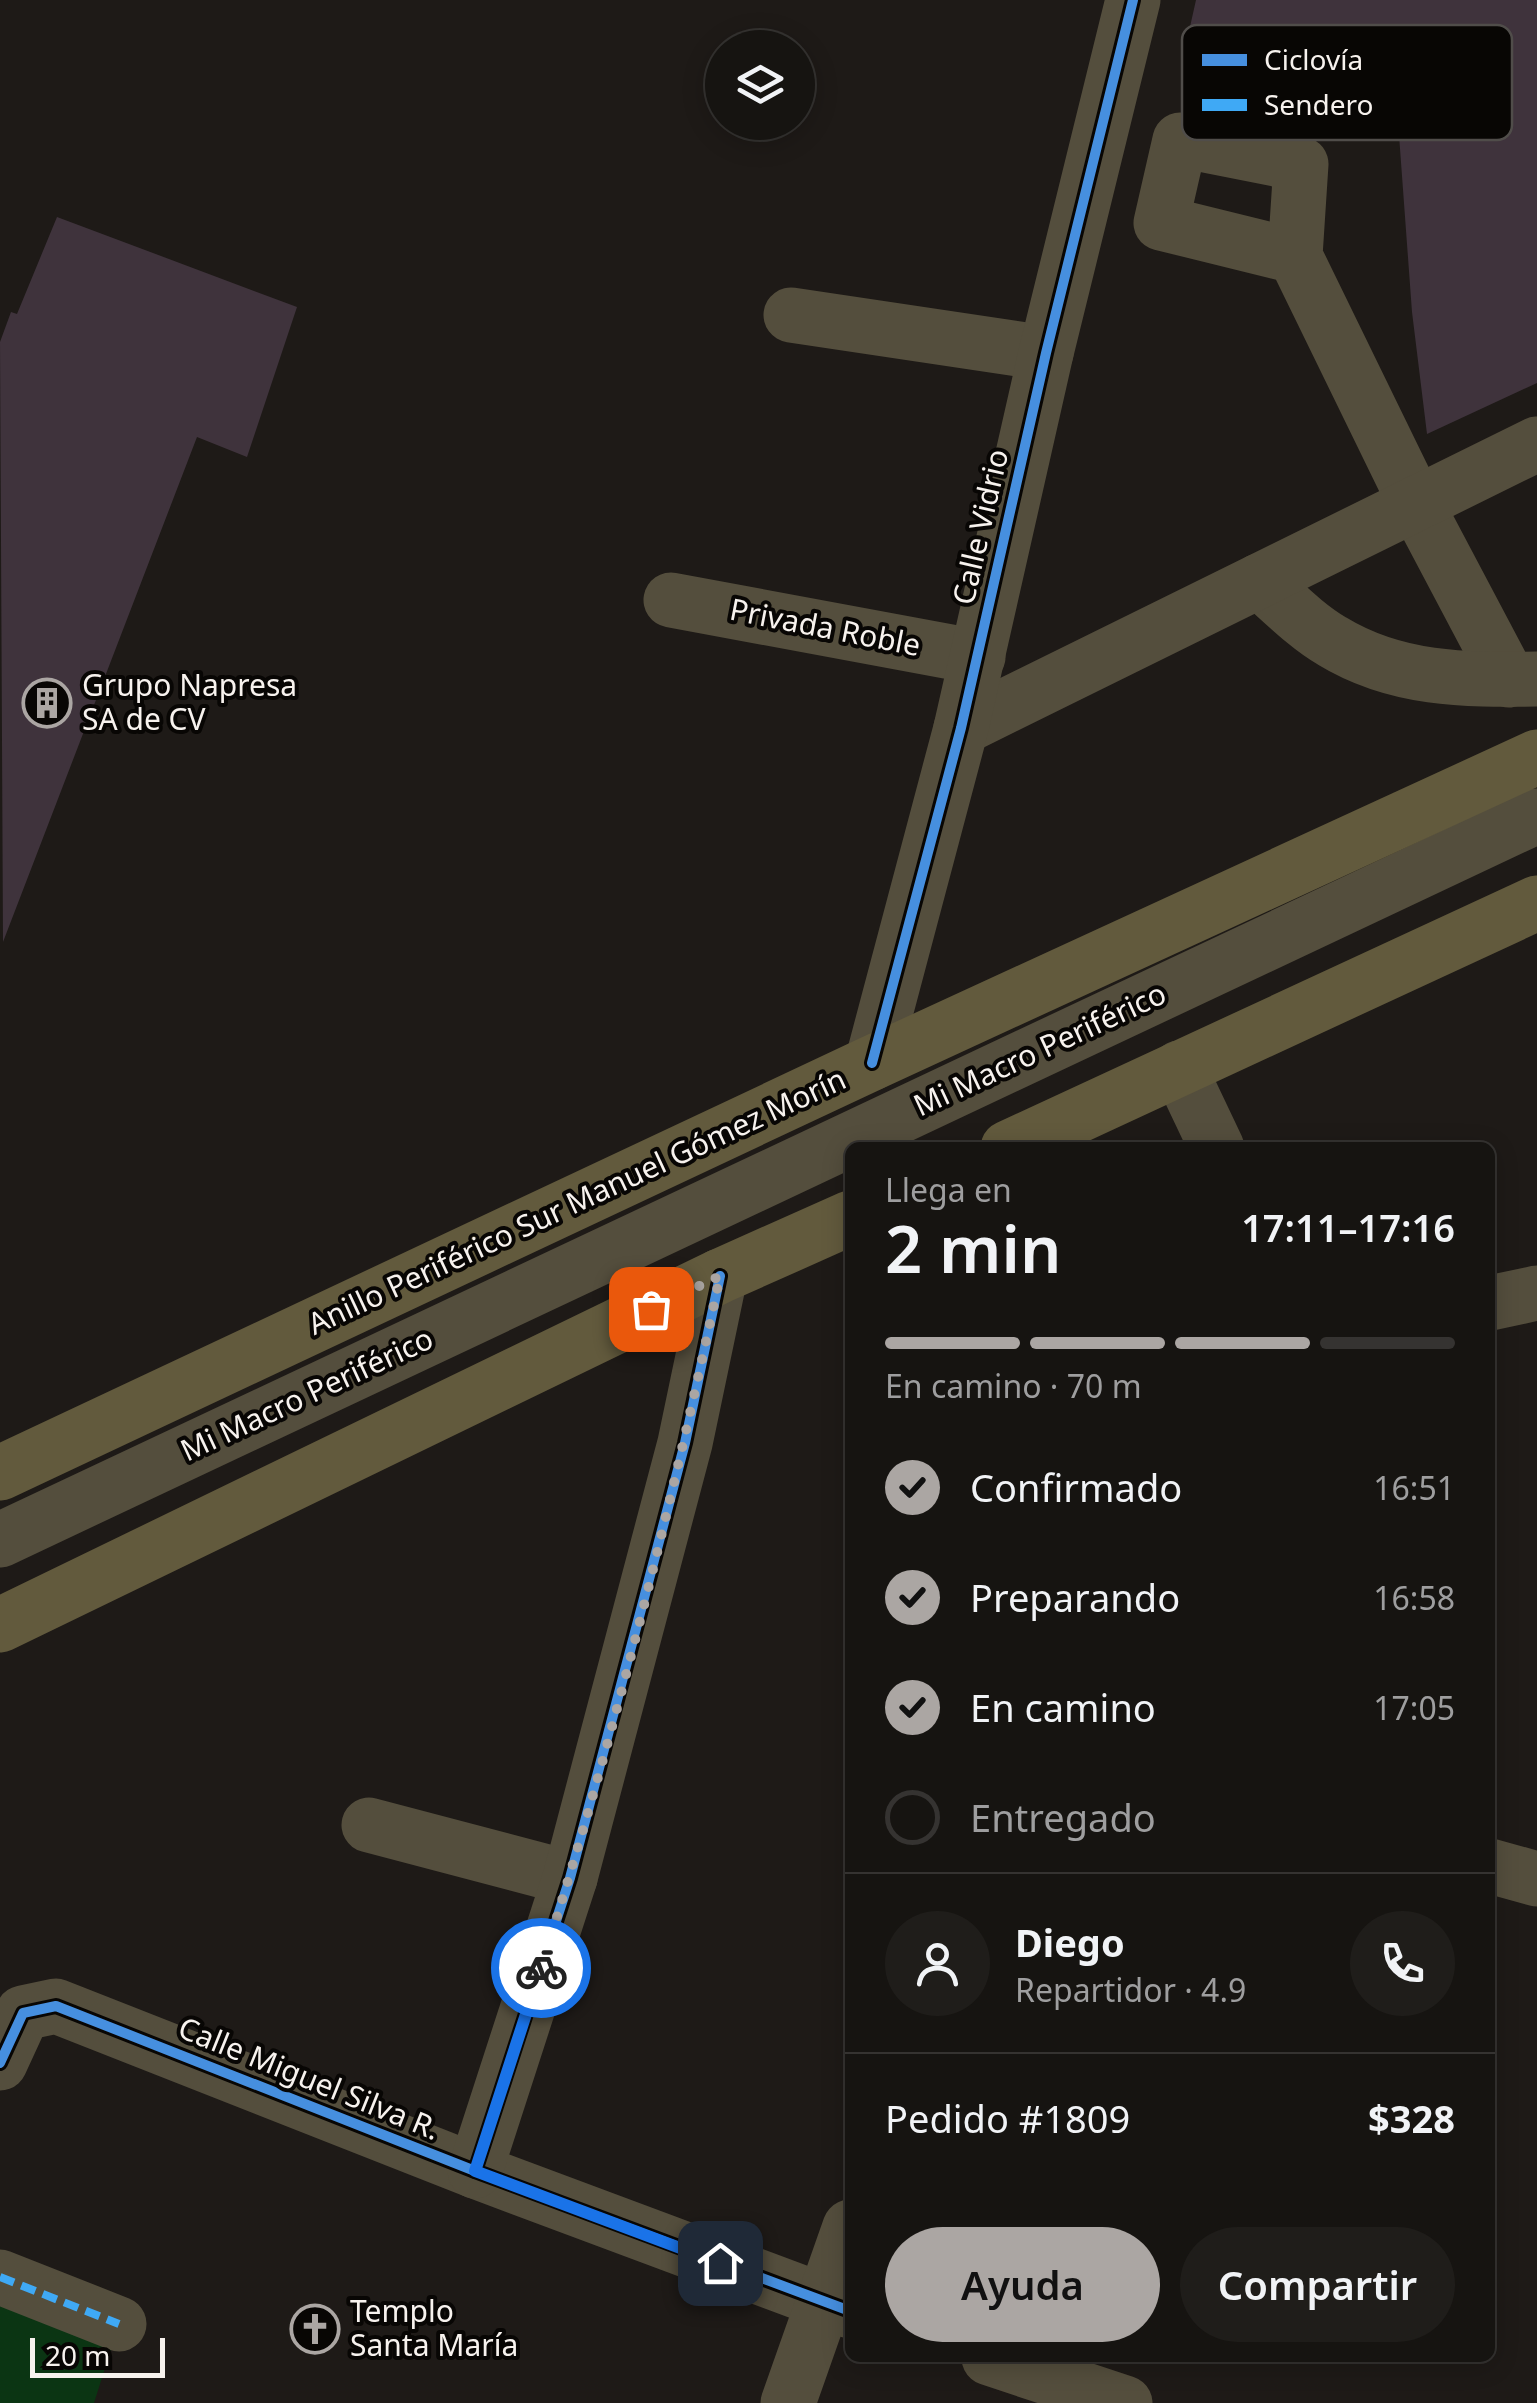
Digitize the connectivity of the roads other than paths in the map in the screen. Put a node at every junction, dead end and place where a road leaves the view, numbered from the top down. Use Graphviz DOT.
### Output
graph roads {
  1 [pos="1133,0"];
  2 [pos="1295,256"];
  3 [pos="791,315"];
  4 [pos="1046,353"];
  5 [pos="1537,444"];
  6 [pos="1416,504"];
  7 [pos="1259,582"];
  8 [pos="672,600"];
  9 [pos="978,656"];
  10 [pos="1523,679"];
  11 [pos="962,728"];
  12 [pos="1537,757"];
  13 [pos="1537,816"];
  14 [pos="1537,838"];
  15 [pos="1537,903"];
  16 [pos="872,1064"];
  17 [pos="1178,1068"];
  18 [pos="903,1142"];
  19 [pos="1021,1142"];
  20 [pos="1215,1142"];
  21 [pos="845,1169"];
  22 [pos="845,1220"];
  23 [pos="720,1276"];
  24 [pos="1537,1293"];
  25 [pos="1495,1302"];
  26 [pos="0,1473"];
  27 [pos="0,1540"];
  28 [pos="0,1574"];
  29 [pos="0,1626"];
  30 [pos="369,1825"];
  31 [pos="1495,1867"];
  32 [pos="570,1878"];
  33 [pos="1537,1878"];
  34 [pos="0,2062"];
  35 [pos="475,2171"];
  36 [pos="845,2257"];
  37 [pos="0,2277"];
  38 [pos="837,2306"];
  39 [pos="119,2324"];
  40 [pos="1002,2362"];
  41 [pos="788,2403"];
  42 [pos="1125,2403"];
  1 -- 4 [label="street, Calle Vidrio"];
  2 -- 6 [label="street"];
  3 -- 4 [label="street"];
  4 -- 9 [label="street, Calle Vidrio"];
  5 -- 6 [label="street"];
  6 -- 7 [label="street"];
  6 -- 10 [label="street"];
  7 -- 10 [label="street"];
  7 -- 11 [label="street"];
  8 -- 9 [label="street, Privada Roble"];
  9 -- 11 [label="street, Calle Vidrio"];
  11 -- 16 [label="street, Calle Vidrio"];
  12 -- 16 [label="highway, Anillo Periférico Sur Manuel Gómez Morín"];
  13 -- 27 [label="street, Mi Macro Periférico"];
  14 -- 18 [label="street, Mi Macro Periférico"];
  15 -- 17 [label="highway"];
  16 -- 26 [label="highway, Anillo Periférico Sur Manuel Gómez Morín"];
  17 -- 19 [label="highway"];
  17 -- 20 [label="street"];
  21 -- 28 [label="street, Mi Macro Periférico"];
  22 -- 23 [label="highway"];
  23 -- 29 [label="highway"];
  23 -- 32 [label="street"];
  24 -- 25 [label="street"];
  30 -- 32 [label="street"];
  31 -- 33 [label="street"];
  32 -- 35 [label="street"];
  34 -- 35 [label="street, Calle Miguel Silva R."];
  35 -- 38 [label="street, Calle Miguel Silva R."];
  36 -- 38 [label="street"];
  37 -- 39 [label="street"];
  38 -- 41 [label="street"];
  40 -- 42 [label="street"];
}
